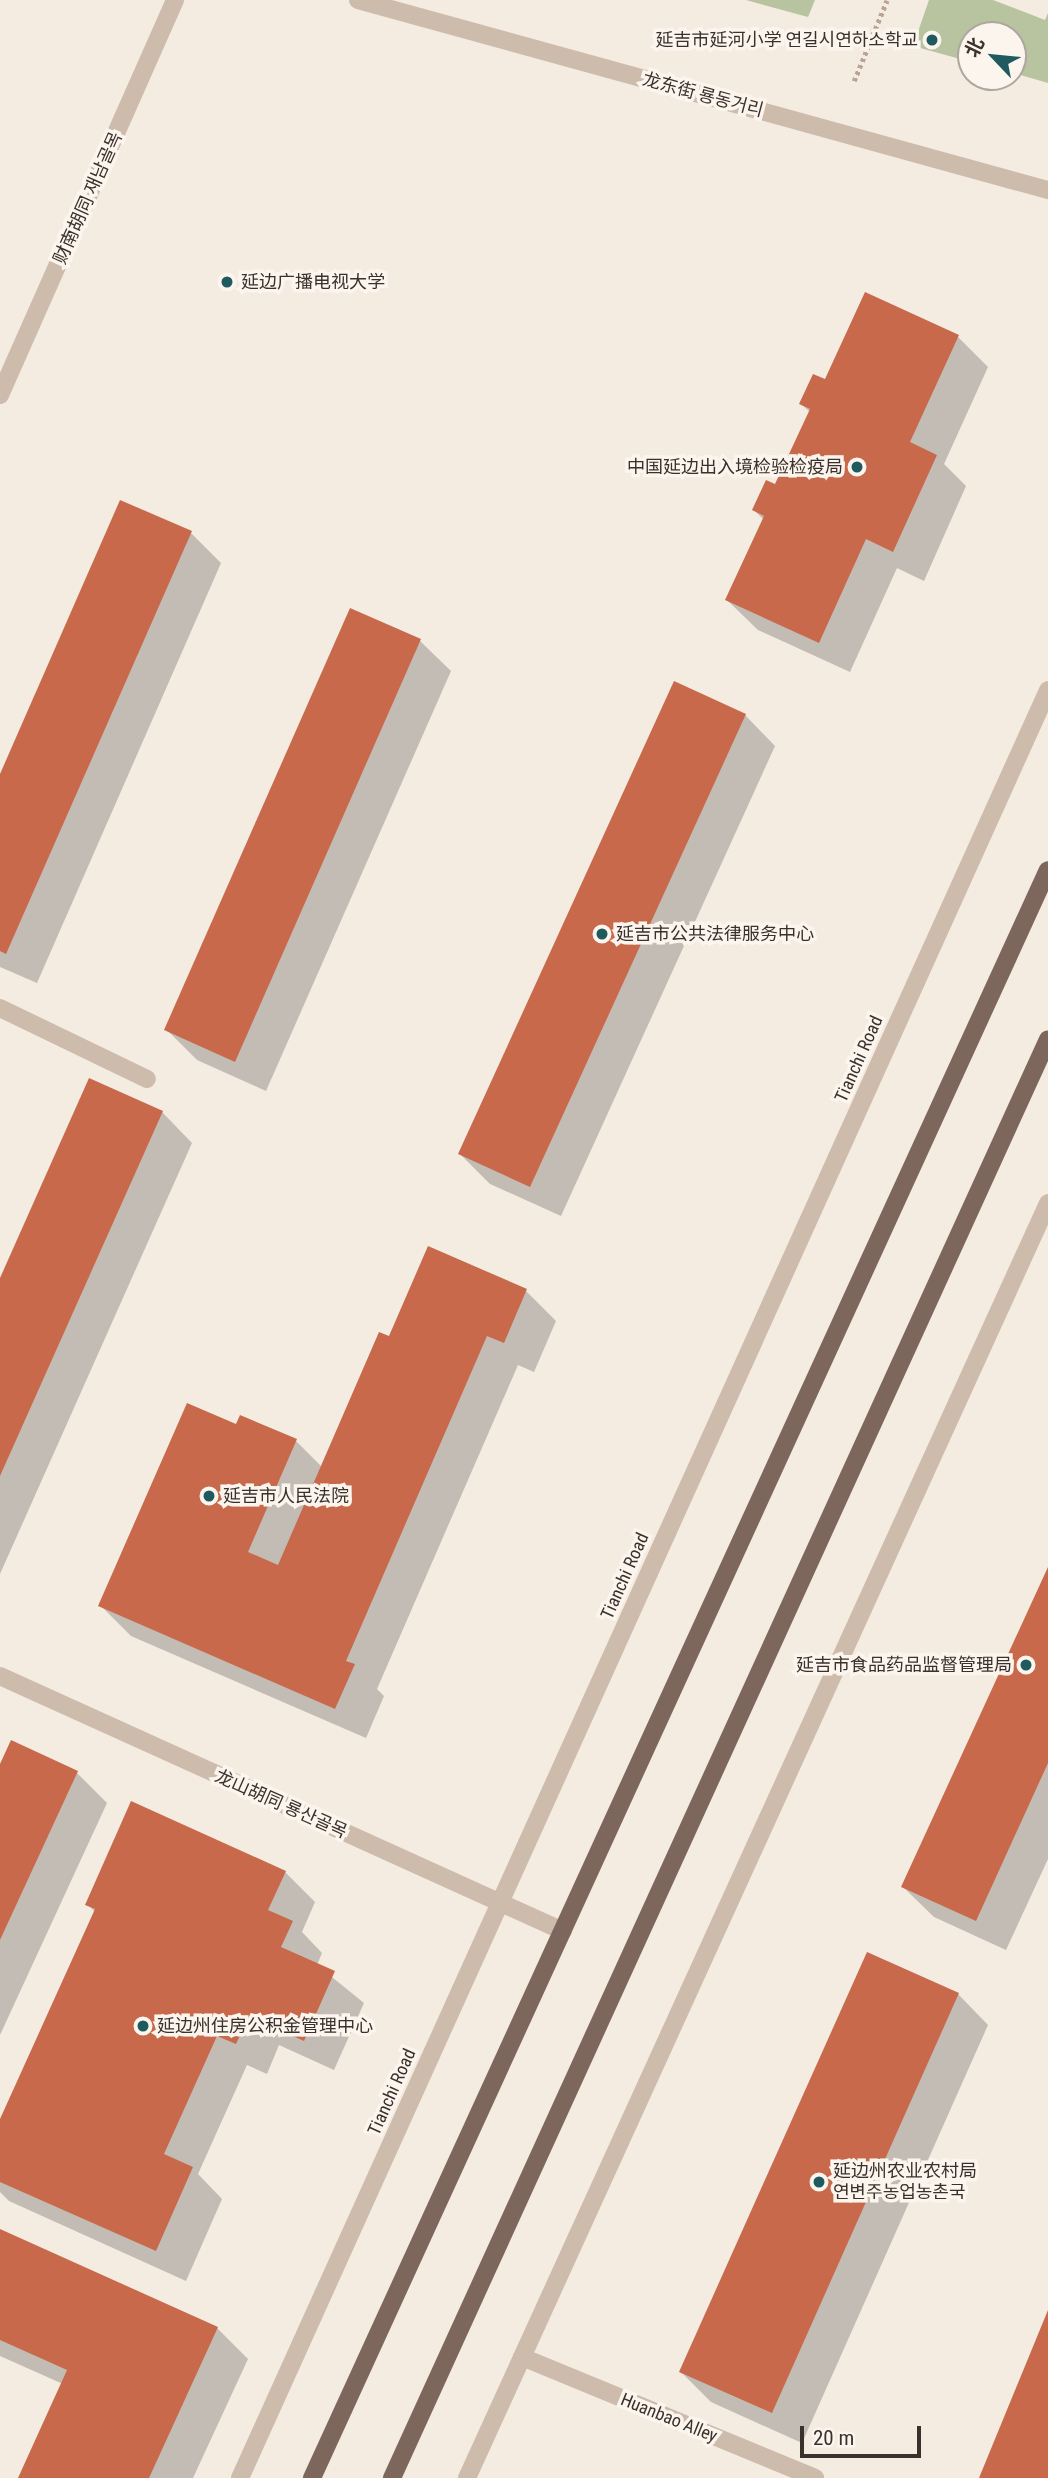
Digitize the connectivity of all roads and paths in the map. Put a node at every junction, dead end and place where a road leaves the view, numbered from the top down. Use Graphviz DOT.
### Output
graph roads {
  1 [pos="175,0"];
  2 [pos="358,0"];
  3 [pos="887,0"];
  4 [pos="854,81"];
  5 [pos="1048,190"];
  6 [pos="0,395"];
  7 [pos="1048,690"];
  8 [pos="1048,870"];
  9 [pos="0,1008"];
  10 [pos="1048,1039"];
  11 [pos="147,1079"];
  12 [pos="1048,1203"];
  13 [pos="0,1676"];
  14 [pos="501,1903"];
  15 [pos="563,1931"];
  16 [pos="522,2357"];
  17 [pos="240,2478"];
  18 [pos="313,2478"];
  19 [pos="392,2478"];
  20 [pos="467,2478"];
  21 [pos="815,2478"];
  1 -- 6 [label="street, 财南胡同 재남골목"];
  2 -- 5 [label="street, 龙东街 룡동거리"];
  3 -- 4 [label="path"];
  7 -- 14 [label="street, Tianchi Road"];
  8 -- 15 [label="main road"];
  9 -- 11 [label="street"];
  10 -- 19 [label="main road"];
  12 -- 16 [label="street"];
  13 -- 14 [label="street, 龙山胡同 룡산골목"];
  14 -- 15 [label="street, 龙山胡同 룡산골목"];
  14 -- 17 [label="street, Tianchi Road"];
  15 -- 18 [label="main road"];
  16 -- 20 [label="street"];
  16 -- 21 [label="street, Huanbao Alley"];
}
